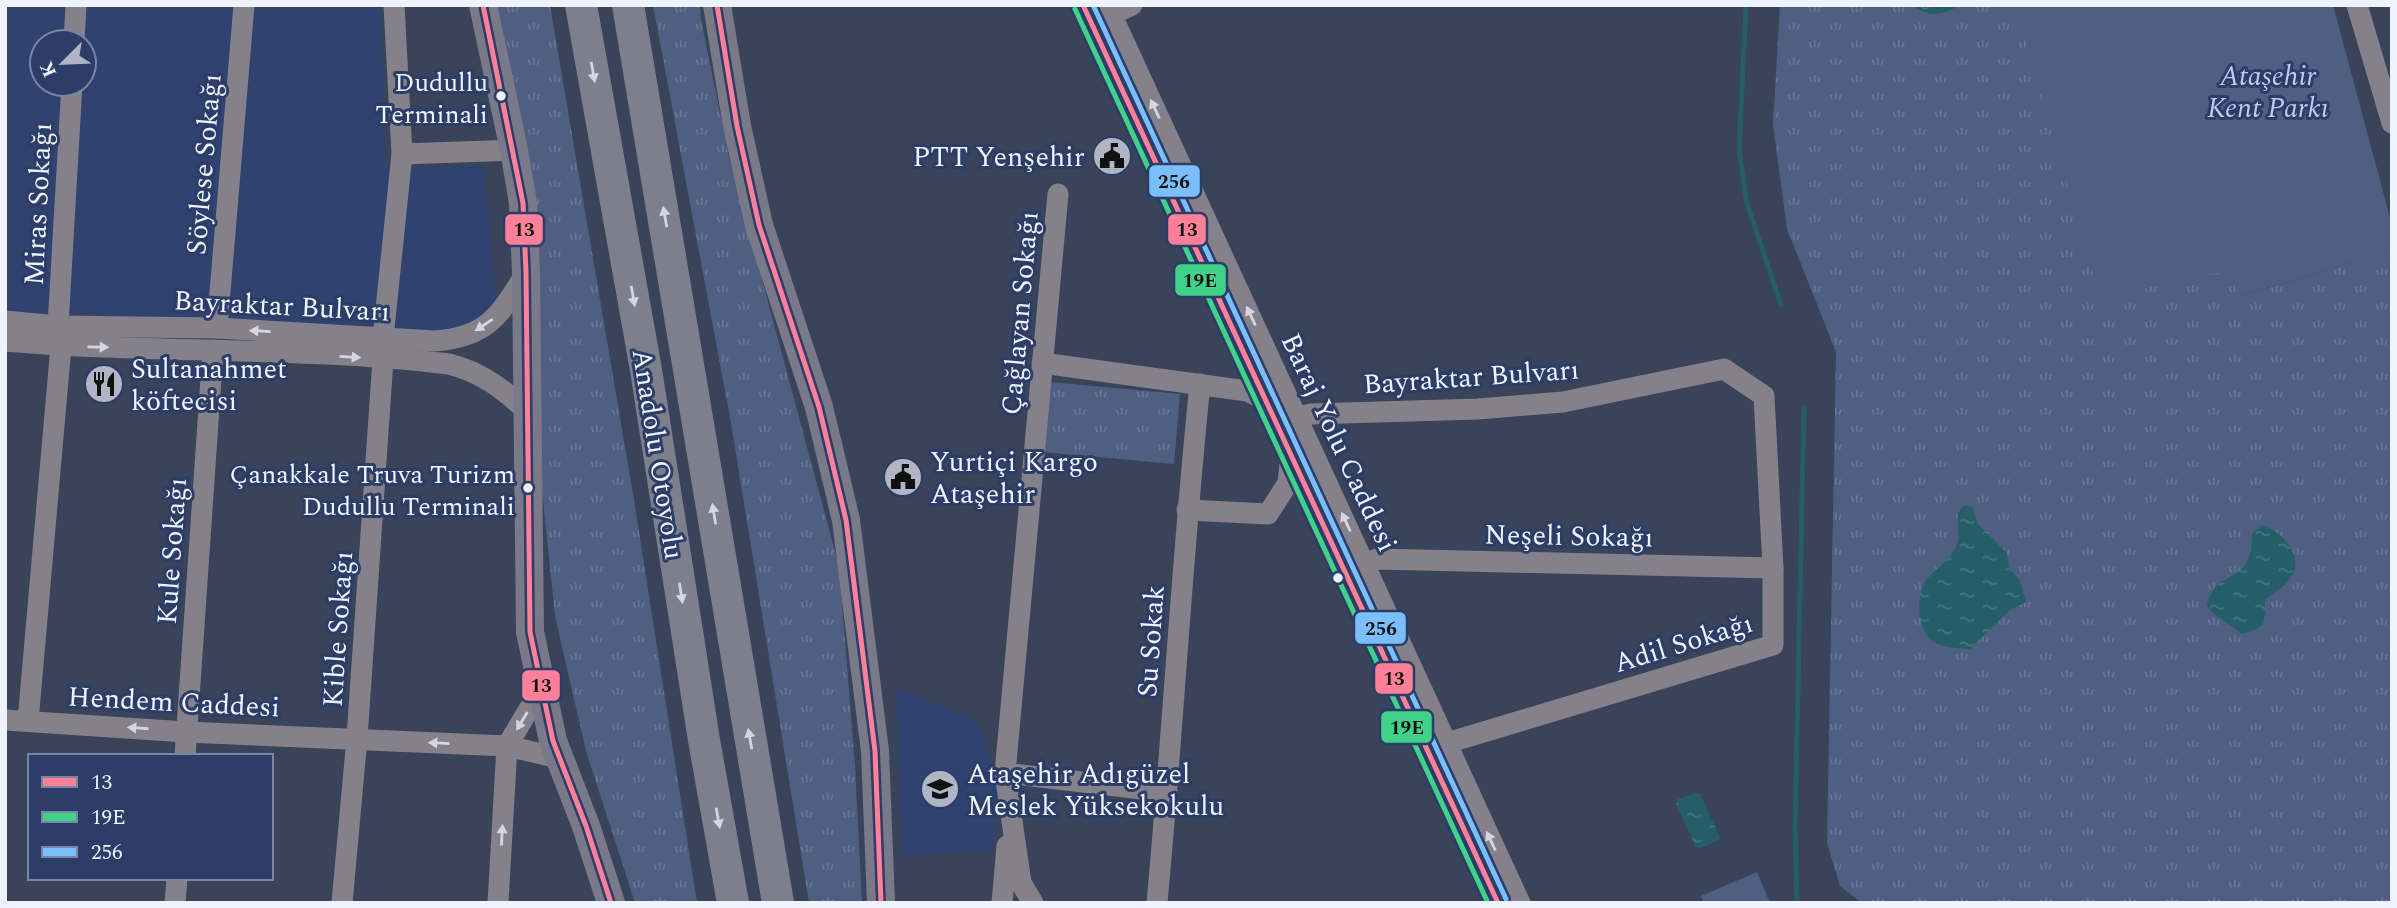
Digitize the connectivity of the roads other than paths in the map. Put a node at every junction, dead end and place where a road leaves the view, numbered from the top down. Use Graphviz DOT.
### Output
graph roads {
  1 [pos="76,5"];
  2 [pos="244,5"];
  3 [pos="394,5"];
  4 [pos="483,5"];
  5 [pos="581,5"];
  6 [pos="628,5"];
  7 [pos="717,5"];
  8 [pos="1132,5"];
  9 [pos="2357,5"];
  10 [pos="1099,12"];
  11 [pos="75,28"];
  12 [pos="71,98"];
  13 [pos="2392,123"];
  14 [pos="514,150"];
  15 [pos="402,154"];
  16 [pos="1058,194"];
  17 [pos="526,274"];
  18 [pos="5,321"];
  19 [pos="217,328"];
  20 [pos="60,336"];
  21 [pos="5,341"];
  22 [pos="383,348"];
  23 [pos="212,350"];
  24 [pos="1042,363"];
  25 [pos="1724,369"];
  26 [pos="1200,384"];
  27 [pos="1267,400"];
  28 [pos="527,411"];
  29 [pos="1298,417"];
  30 [pos="1291,453"];
  31 [pos="1187,510"];
  32 [pos="1365,564"];
  33 [pos="1773,568"];
  34 [pos="543,703"];
  35 [pos="5,720"];
  36 [pos="28,721"];
  37 [pos="186,732"];
  38 [pos="358,738"];
  39 [pos="1447,743"];
  40 [pos="507,746"];
  41 [pos="185,754"];
  42 [pos="559,758"];
  43 [pos="1005,773"];
  44 [pos="1167,792"];
  45 [pos="1010,814"];
  46 [pos="177,880"];
  47 [pos="175,903"];
  48 [pos="342,903"];
  49 [pos="498,903"];
  50 [pos="611,903"];
  51 [pos="733,903"];
  52 [pos="779,903"];
  53 [pos="881,903"];
  54 [pos="1002,903"];
  55 [pos="1033,903"];
  56 [pos="1157,903"];
  57 [pos="1498,903"];
  58 [pos="1520,903"];
  1 -- 11 [label="street"];
  2 -- 19 [label="street, Söylese Sokağı"];
  3 -- 15 [label="street, Kible Sokağı"];
  4 -- 14 [label="main road"];
  5 -- 51 [label="highway, Anadolu Otoyolu, one-way"];
  52 -- 6 [label="highway, Anadolu Otoyolu, one-way"];
  7 -- 53 [label="main road"];
  8 -- 10 [label="street"];
  9 -- 13 [label="street"];
  10 -- 27 [label="street, Baraj Yolu Caddesi"];
  29 -- 10 [label="street, Baraj Yolu Caddesi, one-way"];
  12 -- 20 [label="street, Miras Sokağı"];
  14 -- 15 [label="street"];
  14 -- 17 [label="main road"];
  15 -- 22 [label="street, Kible Sokağı"];
  16 -- 24 [label="street, Çağlayan Sokağı"];
  17 -- 22 [label="street, Bayraktar Bulvarı, one-way"];
  17 -- 28 [label="main road"];
  18 -- 20 [label="street, Bayraktar Bulvarı"];
  19 -- 20 [label="street, Bayraktar Bulvarı"];
  22 -- 19 [label="street, Bayraktar Bulvarı, one-way"];
  20 -- 21 [label="street, Bayraktar Bulvarı"];
  20 -- 23 [label="street, Bayraktar Bulvarı, one-way"];
  20 -- 36 [label="street, Miras Sokağı"];
  23 -- 22 [label="street, Bayraktar Bulvarı, one-way"];
  22 -- 28 [label="street, Bayraktar Bulvarı"];
  22 -- 38 [label="street, Kible Sokağı"];
  23 -- 37 [label="street, Kule Sokağı"];
  24 -- 26 [label="street"];
  24 -- 43 [label="street, Çağlayan Sokağı"];
  25 -- 29 [label="street, Bayraktar Bulvarı"];
  25 -- 33 [label="street, Adil Sokağı"];
  26 -- 27 [label="street"];
  26 -- 31 [label="street, Su Sokak"];
  27 -- 29 [label="street"];
  27 -- 30 [label="street, Baraj Yolu Caddesi"];
  28 -- 34 [label="main road"];
  29 -- 30 [label="street"];
  32 -- 29 [label="street, Baraj Yolu Caddesi, one-way"];
  30 -- 31 [label="street"];
  30 -- 57 [label="street, Baraj Yolu Caddesi"];
  31 -- 44 [label="street, Su Sokak"];
  32 -- 33 [label="street, Neşeli Sokağı"];
  32 -- 39 [label="street, Baraj Yolu Caddesi"];
  33 -- 39 [label="street, Adil Sokağı"];
  34 -- 40 [label="street, one-way"];
  34 -- 42 [label="main road"];
  35 -- 36 [label="street, Hendem Caddesi"];
  37 -- 36 [label="street, Hendem Caddesi, one-way"];
  37 -- 38 [label="street, Hendem Caddesi"];
  37 -- 41 [label="street, Kule Sokağı"];
  40 -- 38 [label="street, Hendem Caddesi, one-way"];
  38 -- 48 [label="street, Kible Sokağı"];
  58 -- 39 [label="street, Baraj Yolu Caddesi, one-way"];
  40 -- 42 [label="street, Hendem Caddesi"];
  49 -- 40 [label="street, one-way"];
  42 -- 50 [label="main road"];
  43 -- 44 [label="street"];
  43 -- 45 [label="street, Çağlayan Sokağı"];
  44 -- 56 [label="street, Su Sokak"];
  45 -- 54 [label="street"];
  45 -- 55 [label="street, Çağlayan Sokağı"];
  46 -- 47 [label="street"];
}
